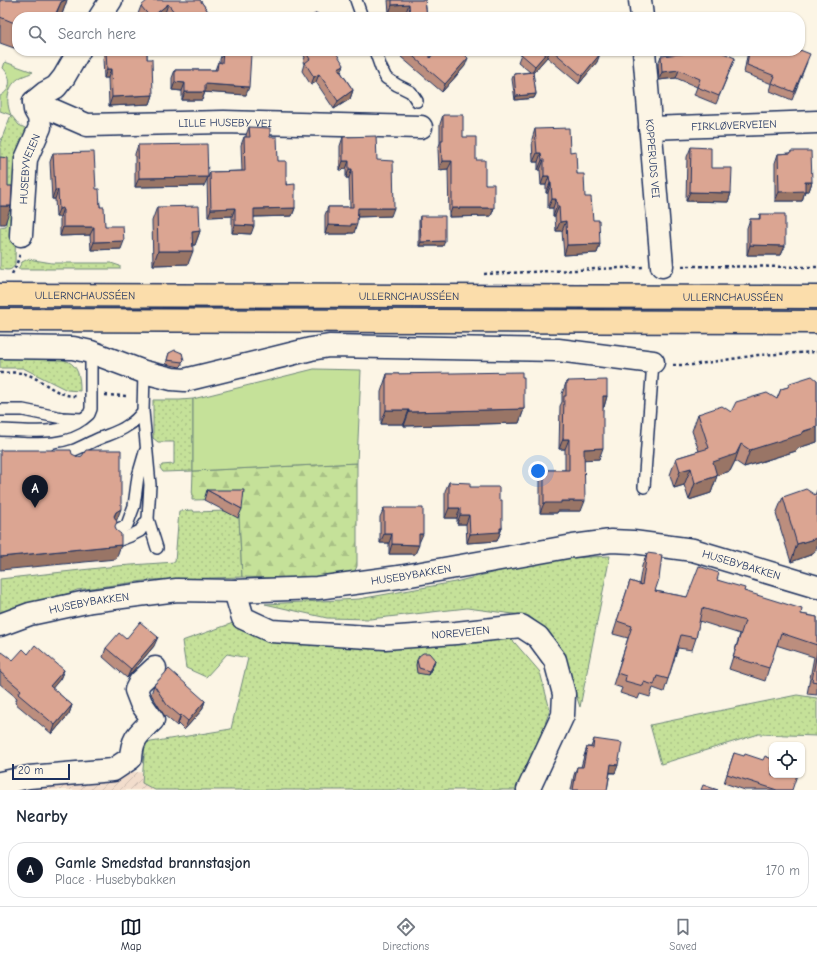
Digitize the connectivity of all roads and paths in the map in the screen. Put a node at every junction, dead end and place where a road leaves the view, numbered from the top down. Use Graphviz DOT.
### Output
graph roads {
  1 [pos="111,0"];
  2 [pos="356,0"];
  3 [pos="640,0"];
  4 [pos="103,12"];
  5 [pos="360,12"];
  6 [pos="641,12"];
  7 [pos="76,56"];
  8 [pos="377,56"];
  9 [pos="644,56"];
  10 [pos="417,101"];
  11 [pos="34,102"];
  12 [pos="817,122"];
  13 [pos="421,127"];
  14 [pos="650,128"];
  15 [pos="21,235"];
  16 [pos="662,266"];
  17 [pos="817,267"];
  18 [pos="6,273"];
  19 [pos="16,274"];
  20 [pos="483,274"];
  21 [pos="0,294"];
  22 [pos="817,297"];
  23 [pos="0,320"];
  24 [pos="817,322"];
  25 [pos="0,347"];
  26 [pos="91,352"];
  27 [pos="817,352"];
  28 [pos="653,362"];
  29 [pos="144,372"];
  30 [pos="0,410"];
  31 [pos="144,411"];
  32 [pos="82,418"];
  33 [pos="0,430"];
  34 [pos="147,446"];
  35 [pos="83,447"];
  36 [pos="47,455"];
  37 [pos="75,460"];
  38 [pos="644,487"];
  39 [pos="148,519"];
  40 [pos="116,530"];
  41 [pos="116,541"];
  42 [pos="157,548"];
  43 [pos="817,588"];
  44 [pos="235,591"];
  45 [pos="0,625"];
  46 [pos="155,668"];
  47 [pos="0,783"];
  48 [pos="528,790"];
  1 -- 4 [label="street"];
  2 -- 5 [label="lane"];
  3 -- 6 [label="street"];
  7 -- 11 [label="street"];
  8 -- 10 [label="lane"];
  9 -- 14 [label="street, KOPPERUDS VEI"];
  11 -- 13 [label="street, LILLE HUSEBY VEI"];
  11 -- 15 [label="street, HUSEBYVEIEN"];
  12 -- 14 [label="street, FIRKLØVERVEIEN"];
  14 -- 16 [label="street, KOPPERUDS VEI"];
  16 -- 17 [label="path"];
  16 -- 20 [label="path"];
  18 -- 19 [label="path"];
  21 -- 22 [label="highway, ULLERNCHAUSSÉEN"];
  23 -- 24 [label="highway"];
  25 -- 26 [label="street"];
  26 -- 29 [label="street"];
  26 -- 32 [label="lane"];
  27 -- 28 [label="path"];
  28 -- 29 [label="street"];
  28 -- 38 [label="lane"];
  29 -- 31 [label="lane"];
  30 -- 32 [label="lane"];
  31 -- 34 [label="lane"];
  31 -- 35 [label="lane"];
  32 -- 33 [label="lane"];
  34 -- 39 [label="lane"];
  34 -- 40 [label="lane"];
  35 -- 36 [label="lane"];
  35 -- 37 [label="lane"];
  39 -- 41 [label="lane"];
  39 -- 42 [label="lane"];
  43 -- 44 [label="street, HUSEBYBAKKEN"];
  44 -- 45 [label="street, HUSEBYBAKKEN"];
  44 -- 48 [label="street, NOREVEIEN"];
  46 -- 47 [label="street"];
}
